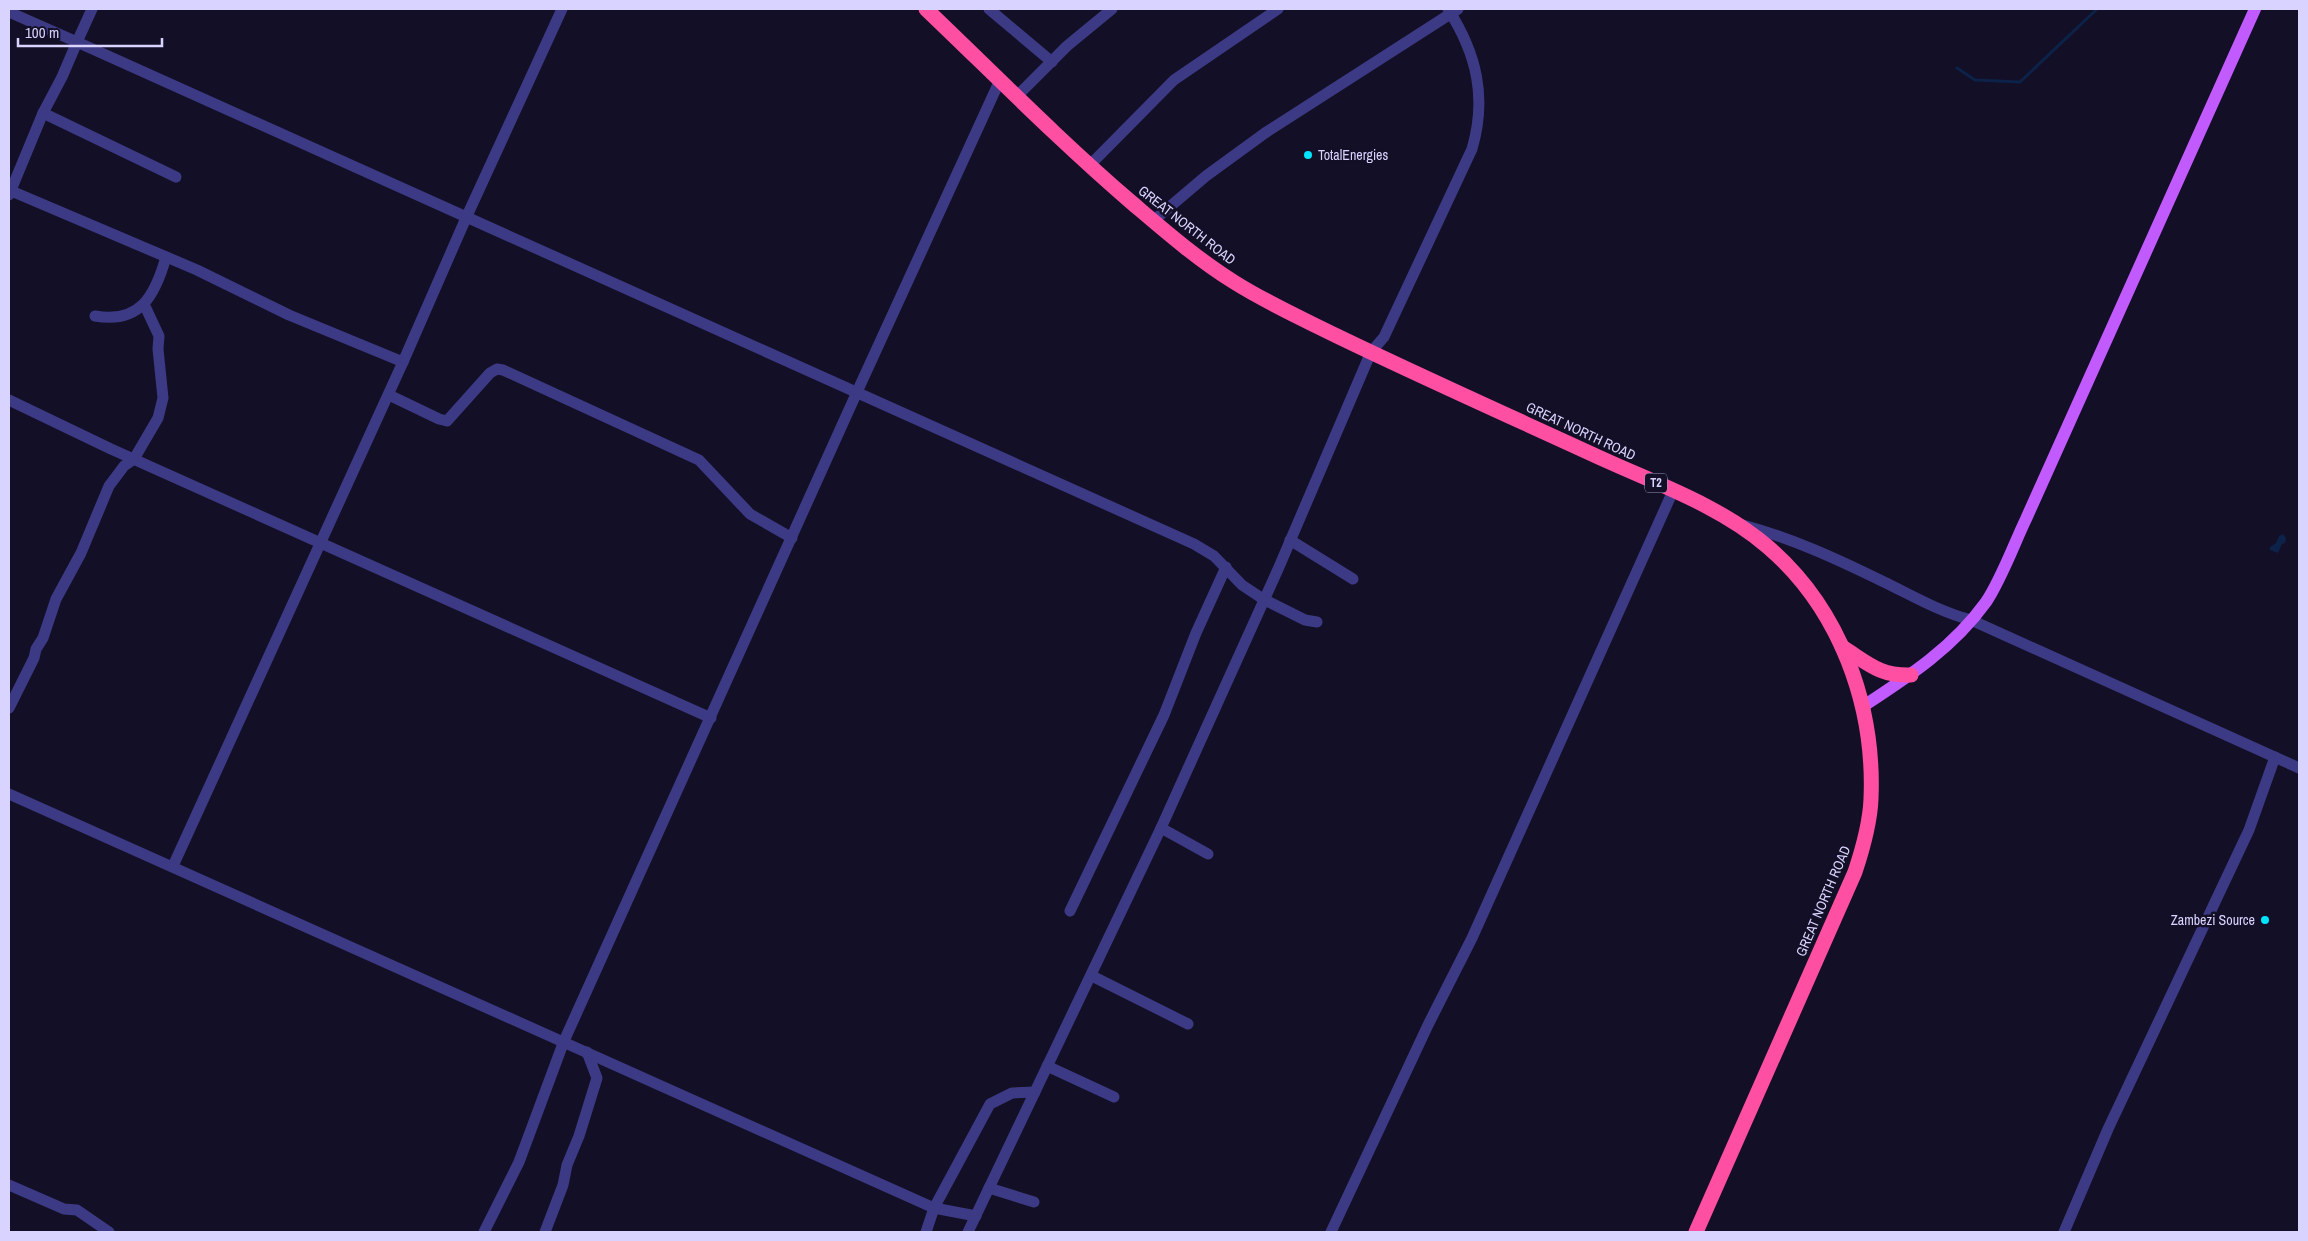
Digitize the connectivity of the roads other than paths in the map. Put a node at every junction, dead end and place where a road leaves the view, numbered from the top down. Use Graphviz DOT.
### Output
graph roads {
  1 [pos="92,9"];
  2 [pos="562,9"];
  3 [pos="926,9"];
  4 [pos="989,9"];
  5 [pos="1112,9"];
  6 [pos="1278,9"];
  7 [pos="2255,9"];
  8 [pos="1452,10"];
  9 [pos="9,12"];
  10 [pos="77,42"];
  11 [pos="1052,62"];
  12 [pos="1000,80"];
  13 [pos="1017,96"];
  14 [pos="43,112"];
  15 [pos="1089,166"];
  16 [pos="176,177"];
  17 [pos="9,192"];
  18 [pos="466,218"];
  19 [pos="1153,220"];
  20 [pos="166,257"];
  21 [pos="144,304"];
  22 [pos="95,316"];
  23 [pos="1370,352"];
  24 [pos="403,362"];
  25 [pos="857,392"];
  26 [pos="389,395"];
  27 [pos="9,400"];
  28 [pos="134,459"];
  29 [pos="1673,491"];
  30 [pos="1734,522"];
  31 [pos="792,538"];
  32 [pos="1290,540"];
  33 [pos="321,542"];
  34 [pos="1226,567"];
  35 [pos="1353,579"];
  36 [pos="1263,599"];
  37 [pos="1971,620"];
  38 [pos="1316,622"];
  39 [pos="1842,647"];
  40 [pos="1911,675"];
  41 [pos="9,708"];
  42 [pos="1862,708"];
  43 [pos="711,718"];
  44 [pos="2274,757"];
  45 [pos="2299,768"];
  46 [pos="9,794"];
  47 [pos="1161,828"];
  48 [pos="1208,854"];
  49 [pos="173,866"];
  50 [pos="1070,911"];
  51 [pos="1092,976"];
  52 [pos="1188,1024"];
  53 [pos="564,1041"];
  54 [pos="586,1052"];
  55 [pos="1047,1066"];
  56 [pos="1035,1092"];
  57 [pos="1114,1097"];
  58 [pos="9,1185"];
  59 [pos="989,1188"];
  60 [pos="1034,1202"];
  61 [pos="934,1208"];
  62 [pos="976,1216"];
  63 [pos="109,1232"];
  64 [pos="484,1232"];
  65 [pos="545,1232"];
  66 [pos="926,1232"];
  67 [pos="968,1232"];
  68 [pos="1331,1232"];
  69 [pos="1696,1232"];
  70 [pos="2064,1232"];
  1 -- 10 [label="street"];
  2 -- 18 [label="street"];
  3 -- 12 [label="highway, GREAT NORTH ROAD / T2"];
  4 -- 11 [label="street"];
  5 -- 11 [label="street"];
  6 -- 15 [label="street"];
  7 -- 37 [label="main road"];
  8 -- 19 [label="street"];
  8 -- 23 [label="street"];
  9 -- 10 [label="street"];
  10 -- 14 [label="street"];
  10 -- 18 [label="street"];
  11 -- 13 [label="street"];
  12 -- 13 [label="highway, GREAT NORTH ROAD / T2"];
  12 -- 25 [label="street"];
  13 -- 15 [label="highway, GREAT NORTH ROAD / T2"];
  14 -- 16 [label="street"];
  14 -- 17 [label="street"];
  15 -- 19 [label="highway, GREAT NORTH ROAD / T2"];
  17 -- 20 [label="street"];
  18 -- 24 [label="street"];
  18 -- 25 [label="street"];
  19 -- 23 [label="highway, GREAT NORTH ROAD / T2"];
  20 -- 21 [label="street"];
  20 -- 24 [label="street"];
  21 -- 22 [label="street"];
  21 -- 28 [label="street"];
  23 -- 29 [label="highway, GREAT NORTH ROAD / T2"];
  23 -- 32 [label="street"];
  24 -- 26 [label="street"];
  25 -- 31 [label="street"];
  25 -- 34 [label="street"];
  26 -- 31 [label="street"];
  26 -- 33 [label="street"];
  27 -- 28 [label="street"];
  28 -- 33 [label="street"];
  28 -- 41 [label="street"];
  29 -- 30 [label="highway, GREAT NORTH ROAD / T2"];
  29 -- 68 [label="street"];
  30 -- 37 [label="street"];
  30 -- 39 [label="highway, GREAT NORTH ROAD / T2"];
  31 -- 43 [label="street"];
  32 -- 35 [label="street"];
  32 -- 36 [label="street"];
  33 -- 43 [label="street"];
  33 -- 49 [label="street"];
  34 -- 36 [label="street"];
  34 -- 50 [label="street"];
  36 -- 38 [label="street"];
  36 -- 47 [label="street"];
  37 -- 40 [label="main road"];
  37 -- 44 [label="street"];
  39 -- 40 [label="highway"];
  39 -- 42 [label="highway, GREAT NORTH ROAD / T2"];
  40 -- 42 [label="main road"];
  42 -- 69 [label="highway, GREAT NORTH ROAD / T2"];
  43 -- 53 [label="street"];
  44 -- 45 [label="street"];
  44 -- 70 [label="street"];
  46 -- 49 [label="street"];
  47 -- 48 [label="street"];
  47 -- 51 [label="street"];
  49 -- 53 [label="street"];
  51 -- 52 [label="street"];
  51 -- 55 [label="street"];
  53 -- 54 [label="street"];
  53 -- 64 [label="street"];
  54 -- 61 [label="street"];
  54 -- 65 [label="street"];
  55 -- 56 [label="street"];
  55 -- 57 [label="street"];
  56 -- 59 [label="street"];
  56 -- 61 [label="street"];
  58 -- 63 [label="street"];
  59 -- 60 [label="street"];
  59 -- 62 [label="street"];
  61 -- 62 [label="street"];
  61 -- 66 [label="street"];
  62 -- 67 [label="street"];
}
